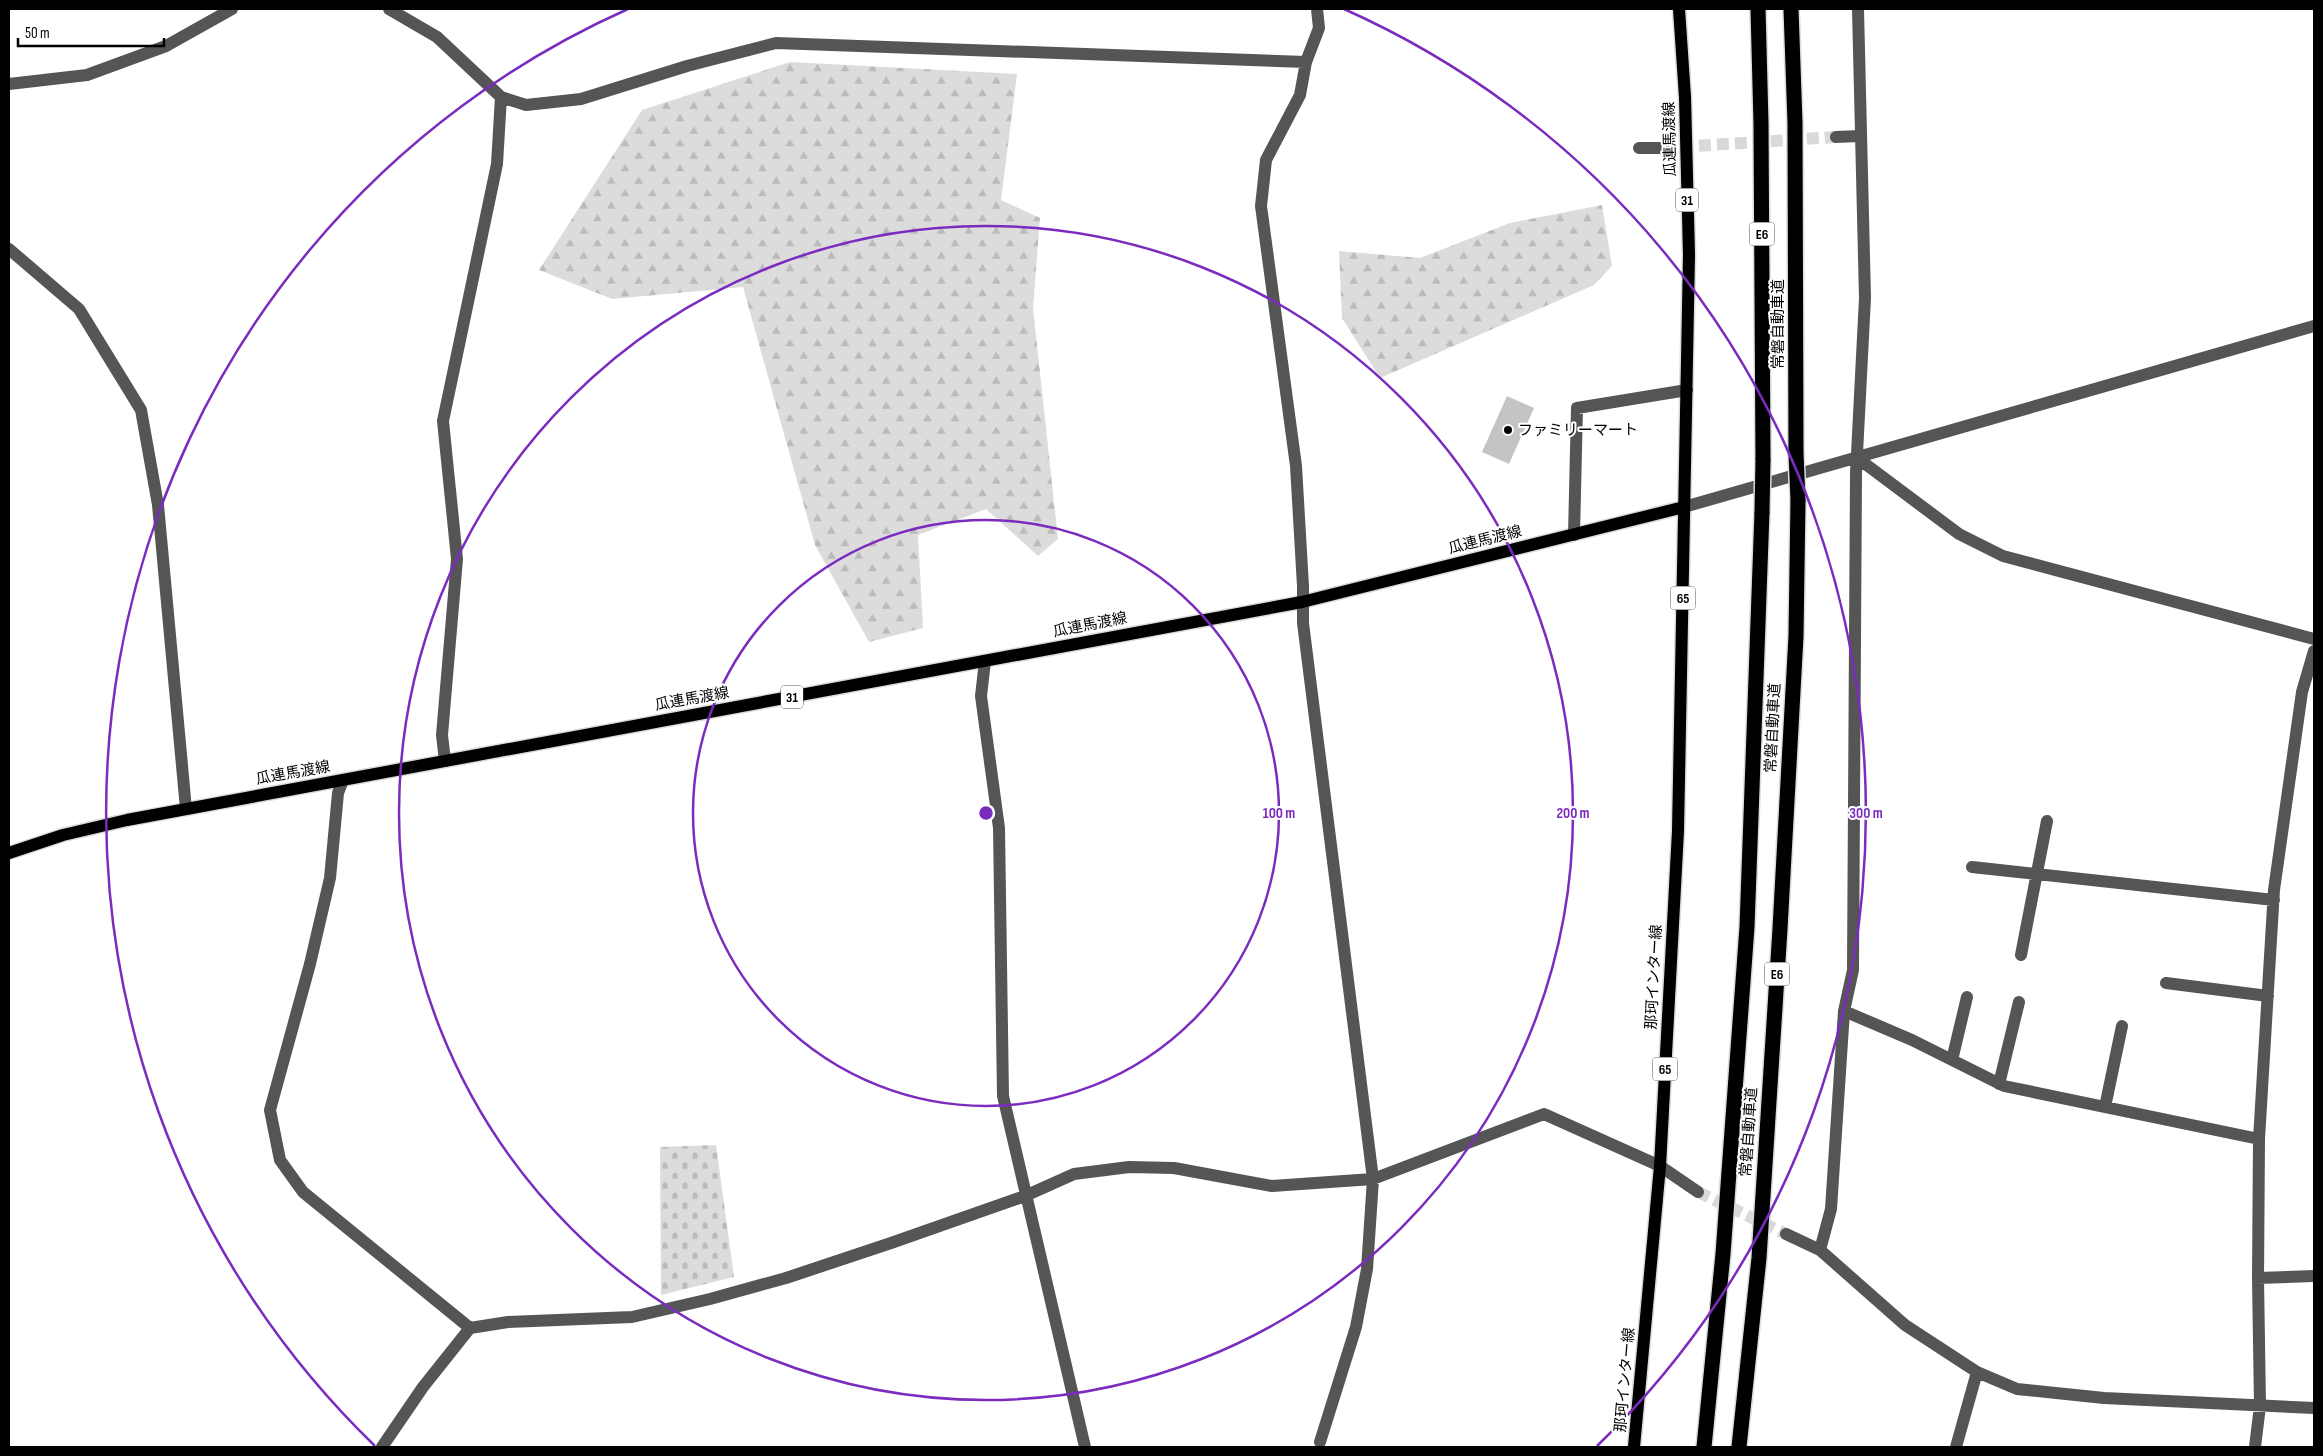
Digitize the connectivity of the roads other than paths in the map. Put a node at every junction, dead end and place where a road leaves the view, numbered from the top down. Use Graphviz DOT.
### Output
graph roads {
  1 [pos="232,9"];
  2 [pos="389,9"];
  3 [pos="1317,9"];
  4 [pos="1679,9"];
  5 [pos="1758,9"];
  6 [pos="1791,9"];
  7 [pos="1858,9"];
  8 [pos="1306,62"];
  9 [pos="9,84"];
  10 [pos="501,96"];
  11 [pos="1860,136"];
  12 [pos="1836,137"];
  13 [pos="1639,148"];
  14 [pos="1663,148"];
  15 [pos="9,249"];
  16 [pos="2314,326"];
  17 [pos="1687,390"];
  18 [pos="1856,457"];
  19 [pos="1684,507"];
  20 [pos="1574,535"];
  21 [pos="1302,602"];
  22 [pos="2314,639"];
  23 [pos="2314,650"];
  24 [pos="985,661"];
  25 [pos="445,761"];
  26 [pos="343,780"];
  27 [pos="186,809"];
  28 [pos="2047,821"];
  29 [pos="9,853"];
  30 [pos="1972,867"];
  31 [pos="2038,874"];
  32 [pos="2274,900"];
  33 [pos="2022,955"];
  34 [pos="2166,983"];
  35 [pos="2268,996"];
  36 [pos="1967,997"];
  37 [pos="2019,1002"];
  38 [pos="1844,1011"];
  39 [pos="2122,1026"];
  40 [pos="1952,1060"];
  41 [pos="1999,1084"];
  42 [pos="2105,1108"];
  43 [pos="2259,1139"];
  44 [pos="1660,1166"];
  45 [pos="1373,1179"];
  46 [pos="1698,1192"];
  47 [pos="1025,1196"];
  48 [pos="1786,1234"];
  49 [pos="1820,1250"];
  50 [pos="2314,1276"];
  51 [pos="2258,1278"];
  52 [pos="470,1328"];
  53 [pos="1977,1372"];
  54 [pos="2260,1406"];
  55 [pos="2314,1408"];
  56 [pos="1320,1442"];
  57 [pos="382,1447"];
  58 [pos="1085,1447"];
  59 [pos="1634,1447"];
  60 [pos="1704,1447"];
  61 [pos="1739,1447"];
  62 [pos="1956,1447"];
  63 [pos="2256,1447"];
  1 -- 9 [label="street"];
  2 -- 10 [label="street"];
  3 -- 8 [label="street"];
  4 -- 17 [label="main road, 瓜連馬渡線 / 31"];
  5 -- 60 [label="highway, 常磐自動車道 / E6, bridge"];
  6 -- 61 [label="highway, 常磐自動車道 / E6, bridge"];
  7 -- 11 [label="street"];
  8 -- 10 [label="street"];
  8 -- 21 [label="street"];
  10 -- 25 [label="street"];
  11 -- 12 [label="street"];
  11 -- 18 [label="street"];
  13 -- 14 [label="street"];
  15 -- 27 [label="street"];
  16 -- 18 [label="street"];
  17 -- 19 [label="main road, 瓜連馬渡線 / 31"];
  17 -- 20 [label="street"];
  18 -- 19 [label="street"];
  18 -- 22 [label="street"];
  18 -- 38 [label="street"];
  19 -- 20 [label="main road, 瓜連馬渡線 / 31"];
  19 -- 44 [label="main road, 那珂インター線 / 65"];
  20 -- 21 [label="main road, 瓜連馬渡線 / 31"];
  21 -- 24 [label="main road, 瓜連馬渡線 / 31"];
  21 -- 45 [label="street"];
  23 -- 32 [label="street"];
  24 -- 25 [label="main road, 瓜連馬渡線 / 31"];
  24 -- 47 [label="street"];
  25 -- 26 [label="main road, 瓜連馬渡線 / 31"];
  26 -- 27 [label="main road, 瓜連馬渡線 / 31"];
  26 -- 52 [label="street"];
  27 -- 29 [label="main road, 瓜連馬渡線 / 31"];
  28 -- 31 [label="street"];
  30 -- 31 [label="street"];
  31 -- 32 [label="street"];
  31 -- 33 [label="street"];
  32 -- 35 [label="street"];
  34 -- 35 [label="street"];
  35 -- 43 [label="street"];
  36 -- 40 [label="street"];
  37 -- 41 [label="street"];
  38 -- 40 [label="street"];
  38 -- 49 [label="street"];
  39 -- 42 [label="street"];
  40 -- 41 [label="street"];
  41 -- 42 [label="street"];
  42 -- 43 [label="street"];
  43 -- 51 [label="street"];
  44 -- 45 [label="street"];
  44 -- 46 [label="street"];
  44 -- 59 [label="main road, 那珂インター線 / 65"];
  45 -- 47 [label="street"];
  45 -- 56 [label="street"];
  47 -- 52 [label="street"];
  47 -- 58 [label="street"];
  48 -- 49 [label="street"];
  49 -- 53 [label="street"];
  50 -- 51 [label="street"];
  51 -- 54 [label="street"];
  52 -- 57 [label="street"];
  53 -- 54 [label="street"];
  53 -- 62 [label="street"];
  54 -- 55 [label="street"];
  54 -- 63 [label="street"];
}
